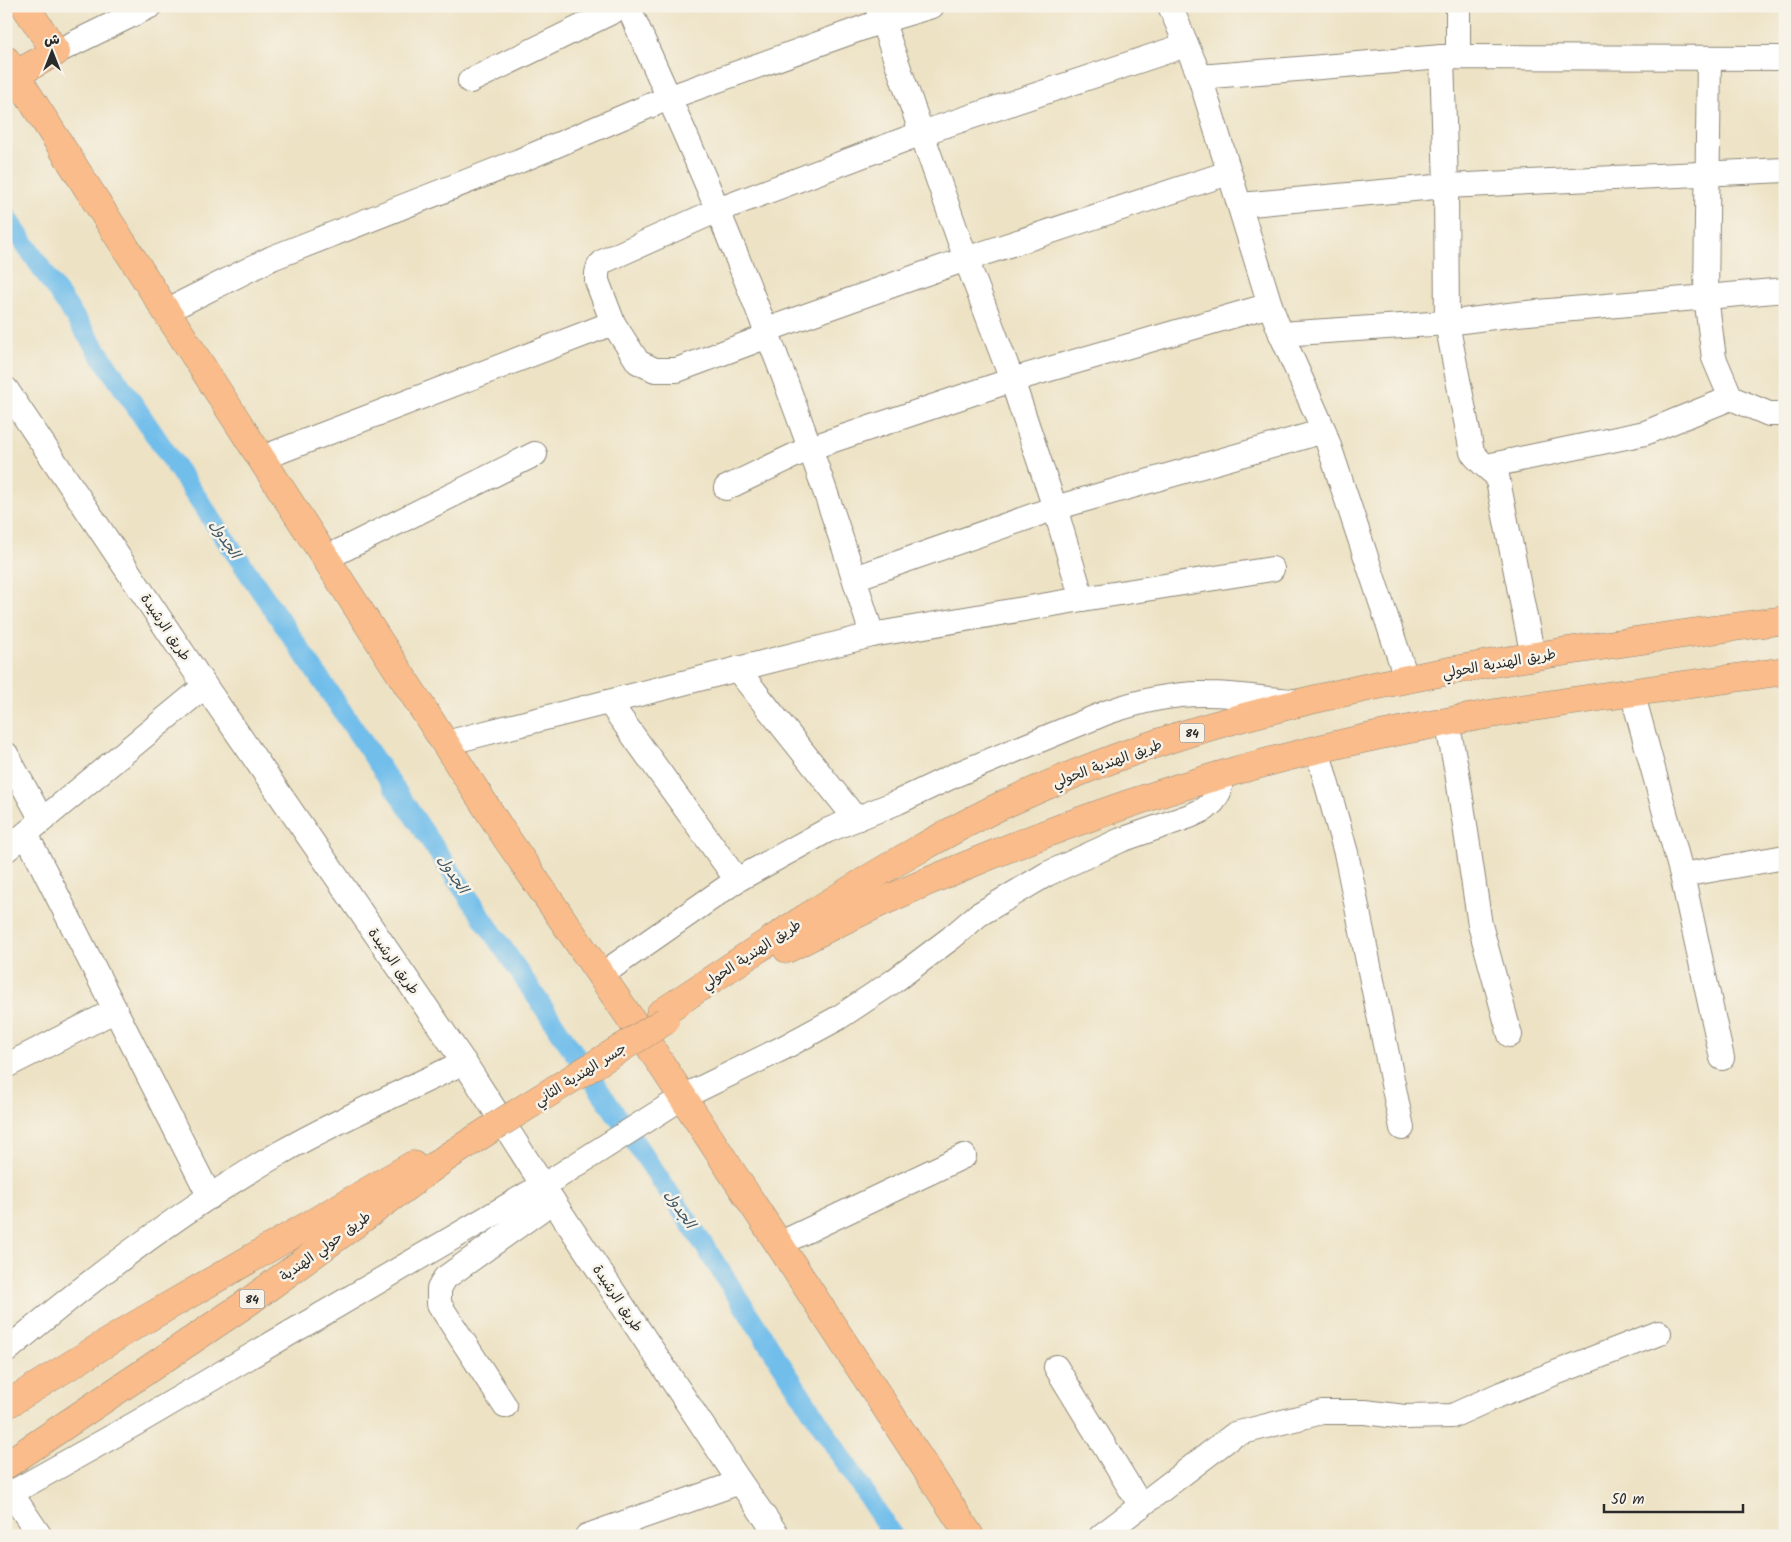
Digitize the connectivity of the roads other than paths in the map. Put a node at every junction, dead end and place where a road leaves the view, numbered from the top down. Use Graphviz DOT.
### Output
graph roads {
  1 [pos="26,6"];
  2 [pos="150,6"];
  3 [pos="624,6"];
  4 [pos="628,6"];
  5 [pos="932,6"];
  6 [pos="1170,6"];
  7 [pos="1458,6"];
  8 [pos="880,14"];
  9 [pos="1186,45"];
  10 [pos="56,52"];
  11 [pos="1450,57"];
  12 [pos="1709,58"];
  13 [pos="1785,58"];
  14 [pos="9,72"];
  15 [pos="1200,77"];
  16 [pos="470,81"];
  17 [pos="668,98"];
  18 [pos="922,133"];
  19 [pos="1785,170"];
  20 [pos="1228,173"];
  21 [pos="1708,174"];
  22 [pos="1446,186"];
  23 [pos="1240,205"];
  24 [pos="718,210"];
  25 [pos="966,259"];
  26 [pos="1785,290"];
  27 [pos="1706,297"];
  28 [pos="1270,305"];
  29 [pos="166,311"];
  30 [pos="613,323"];
  31 [pos="1447,323"];
  32 [pos="767,333"];
  33 [pos="1281,334"];
  34 [pos="1012,380"];
  35 [pos="6,389"];
  36 [pos="1730,398"];
  37 [pos="1785,414"];
  38 [pos="1324,432"];
  39 [pos="810,448"];
  40 [pos="535,454"];
  41 [pos="262,458"];
  42 [pos="1487,466"];
  43 [pos="726,488"];
  44 [pos="1055,508"];
  45 [pos="326,558"];
  46 [pos="1272,569"];
  47 [pos="855,578"];
  48 [pos="1082,599"];
  49 [pos="1785,620"];
  50 [pos="872,635"];
  51 [pos="1533,657"];
  52 [pos="737,669"];
  53 [pos="1785,671"];
  54 [pos="1407,680"];
  55 [pos="205,686"];
  56 [pos="1632,692"];
  57 [pos="609,702"];
  58 [pos="1300,702"];
  59 [pos="1447,722"];
  60 [pos="446,743"];
  61 [pos="1317,749"];
  62 [pos="6,754"];
  63 [pos="1220,774"];
  64 [pos="856,819"];
  65 [pos="34,827"];
  66 [pos="6,850"];
  67 [pos="1785,857"];
  68 [pos="1682,874"];
  69 [pos="737,880"];
  70 [pos="601,975"];
  71 [pos="114,1011"];
  72 [pos="663,1018"];
  73 [pos="1510,1035"];
  74 [pos="1722,1058"];
  75 [pos="464,1062"];
  76 [pos="6,1066"];
  77 [pos="684,1097"];
  78 [pos="492,1123"];
  79 [pos="1402,1128"];
  80 [pos="964,1156"];
  81 [pos="546,1191"];
  82 [pos="210,1197"];
  83 [pos="780,1244"];
  84 [pos="1658,1333"];
  85 [pos="6,1351"];
  86 [pos="1056,1367"];
  87 [pos="6,1405"];
  88 [pos="505,1406"];
  89 [pos="6,1465"];
  90 [pos="740,1482"];
  91 [pos="9,1494"];
  92 [pos="1141,1506"];
  93 [pos="40,1536"];
  94 [pos="588,1536"];
  95 [pos="778,1536"];
  96 [pos="970,1536"];
  97 [pos="1101,1536"];
  1 -- 10 [label="main road"];
  2 -- 10 [label="street"];
  3 -- 16 [label="street"];
  4 -- 17 [label="street"];
  5 -- 8 [label="street"];
  6 -- 9 [label="street"];
  7 -- 11 [label="street"];
  8 -- 17 [label="street"];
  8 -- 18 [label="street"];
  9 -- 15 [label="street"];
  9 -- 18 [label="street"];
  10 -- 14 [label="main road"];
  11 -- 12 [label="street"];
  11 -- 15 [label="street"];
  11 -- 22 [label="street"];
  12 -- 13 [label="street"];
  12 -- 21 [label="street"];
  14 -- 29 [label="main road"];
  15 -- 20 [label="street"];
  17 -- 24 [label="street"];
  17 -- 29 [label="street"];
  18 -- 24 [label="street"];
  18 -- 25 [label="street"];
  19 -- 21 [label="street"];
  20 -- 23 [label="street"];
  20 -- 25 [label="street"];
  21 -- 22 [label="street"];
  21 -- 27 [label="street"];
  22 -- 23 [label="street"];
  22 -- 31 [label="street"];
  23 -- 28 [label="street"];
  24 -- 30 [label="street"];
  24 -- 32 [label="street"];
  25 -- 32 [label="street"];
  25 -- 34 [label="street"];
  26 -- 27 [label="street"];
  27 -- 31 [label="street"];
  27 -- 36 [label="street"];
  28 -- 33 [label="street"];
  28 -- 34 [label="street"];
  29 -- 41 [label="main road"];
  30 -- 32 [label="street"];
  30 -- 41 [label="street"];
  31 -- 33 [label="street"];
  31 -- 42 [label="street"];
  32 -- 39 [label="street"];
  33 -- 38 [label="street"];
  34 -- 39 [label="street"];
  34 -- 44 [label="street"];
  35 -- 55 [label="street, طريق الرشيدة"];
  36 -- 37 [label="street"];
  36 -- 42 [label="street"];
  38 -- 44 [label="street"];
  38 -- 54 [label="street"];
  39 -- 43 [label="street"];
  39 -- 47 [label="street"];
  40 -- 45 [label="street"];
  41 -- 45 [label="main road"];
  42 -- 51 [label="street"];
  44 -- 47 [label="street"];
  44 -- 48 [label="street"];
  45 -- 60 [label="main road"];
  46 -- 48 [label="street"];
  47 -- 50 [label="street"];
  48 -- 50 [label="street"];
  49 -- 51 [label="main road, طريق الهندية الحولي / 84"];
  50 -- 52 [label="street"];
  51 -- 54 [label="main road, طريق الهندية الحولي / 84"];
  52 -- 57 [label="street"];
  52 -- 64 [label="street"];
  53 -- 56 [label="main road, طريق الهندية الحولي / 84"];
  54 -- 58 [label="main road, طريق الهندية الحولي / 84"];
  55 -- 65 [label="street"];
  55 -- 75 [label="street, طريق الرشيدة"];
  56 -- 59 [label="main road, طريق الهندية الحولي / 84"];
  56 -- 68 [label="street"];
  57 -- 60 [label="street"];
  57 -- 69 [label="street"];
  58 -- 64 [label="street"];
  58 -- 72 [label="main road, طريق الهندية الحولي / 84"];
  59 -- 61 [label="main road, طريق الهندية الحولي / 84"];
  59 -- 73 [label="street"];
  60 -- 70 [label="main road"];
  61 -- 63 [label="main road, طريق الهندية الحولي / 84"];
  61 -- 79 [label="street"];
  62 -- 65 [label="street"];
  63 -- 72 [label="main road, طريق الهندية الحولي / 84"];
  63 -- 77 [label="street"];
  64 -- 69 [label="street"];
  65 -- 66 [label="street"];
  65 -- 71 [label="street"];
  67 -- 68 [label="street"];
  68 -- 74 [label="street"];
  69 -- 70 [label="street"];
  70 -- 77 [label="main road"];
  71 -- 76 [label="street"];
  71 -- 82 [label="street"];
  72 -- 78 [label="main road, جسر الهندية الثاني / 84"];
  75 -- 81 [label="street, طريق الرشيدة"];
  75 -- 82 [label="street"];
  77 -- 81 [label="street"];
  77 -- 83 [label="main road"];
  78 -- 87 [label="main road, طريق حولي الهندية / 84"];
  78 -- 89 [label="main road, طريق حولي الهندية / 84"];
  80 -- 83 [label="street"];
  81 -- 88 [label="street"];
  81 -- 90 [label="street, طريق الرشيدة"];
  81 -- 91 [label="street"];
  82 -- 85 [label="street"];
  83 -- 96 [label="main road"];
  84 -- 92 [label="street"];
  86 -- 92 [label="street"];
  90 -- 94 [label="street"];
  90 -- 95 [label="street, طريق الرشيدة"];
  91 -- 93 [label="street"];
  92 -- 97 [label="street"];
}
